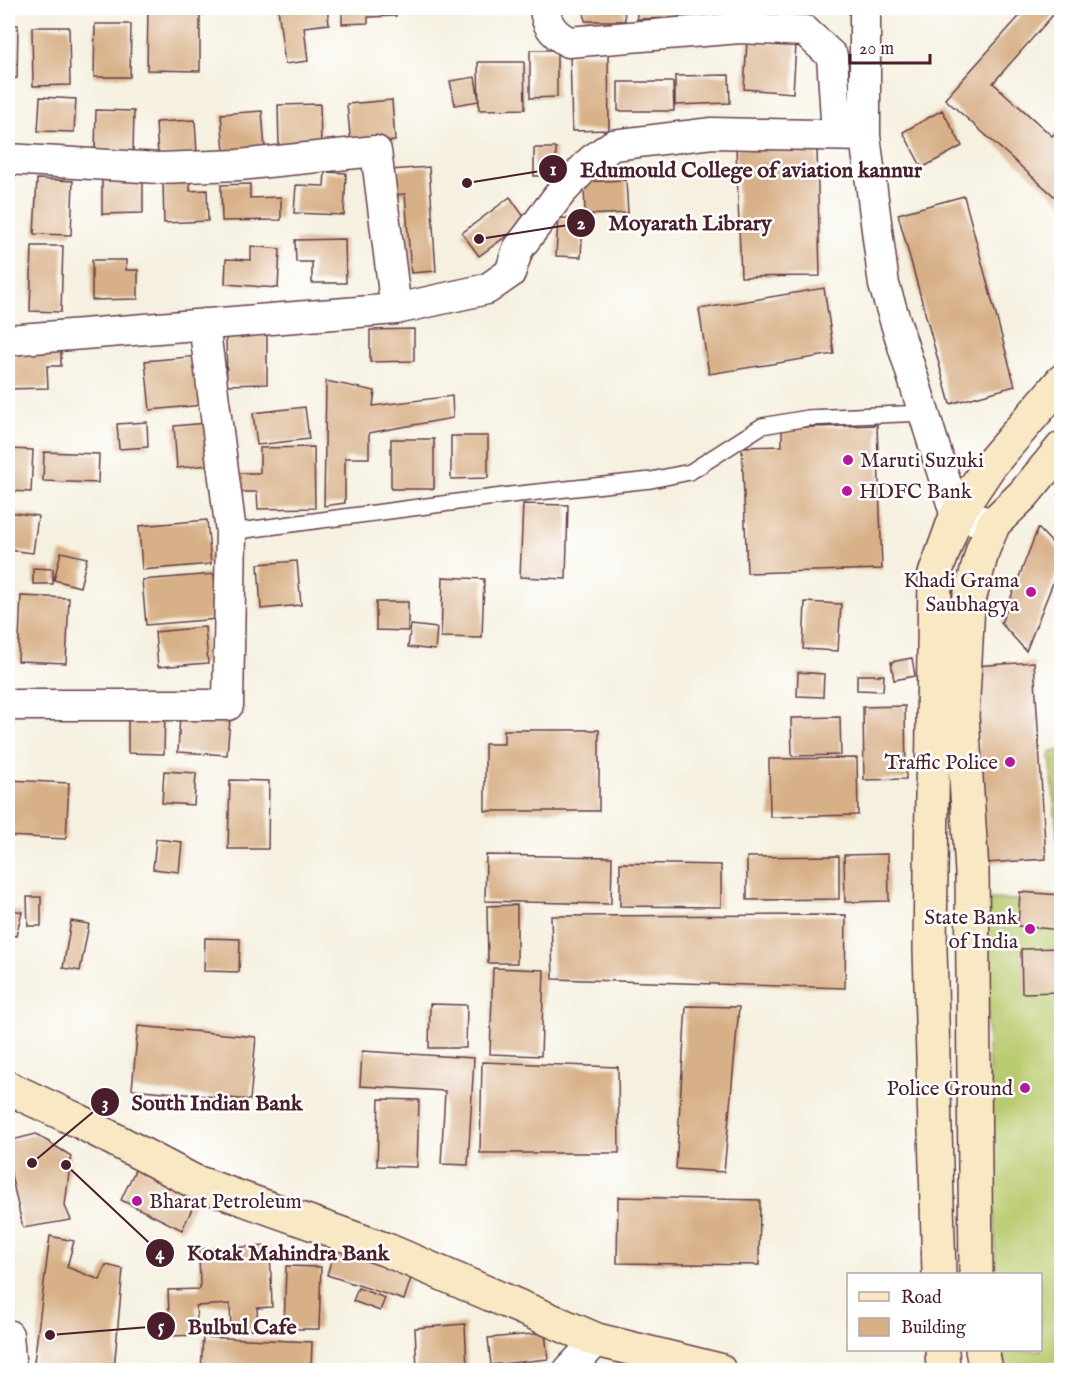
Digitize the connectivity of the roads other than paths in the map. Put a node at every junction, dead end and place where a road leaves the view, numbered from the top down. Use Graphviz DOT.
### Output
graph roads {
  1 [pos="545,8"];
  2 [pos="865,8"];
  3 [pos="851,135"];
  4 [pos="8,159"];
  5 [pos="396,309"];
  6 [pos="204,324"];
  7 [pos="8,340"];
  8 [pos="1062,381"];
  9 [pos="924,413"];
  10 [pos="1062,448"];
  11 [pos="956,516"];
  12 [pos="994,523"];
  13 [pos="231,532"];
  14 [pos="8,705"];
  15 [pos="8,1088"];
  16 [pos="939,1273"];
  17 [pos="976,1273"];
  18 [pos="8,1335"];
  19 [pos="597,1340"];
  20 [pos="942,1351"];
  21 [pos="982,1351"];
  22 [pos="11,1371"];
  23 [pos="569,1371"];
  24 [pos="719,1371"];
  25 [pos="943,1371"];
  26 [pos="986,1371"];
  1 -- 3 [label="street"];
  2 -- 3 [label="street"];
  3 -- 5 [label="street"];
  3 -- 9 [label="street"];
  4 -- 5 [label="street"];
  5 -- 6 [label="street"];
  6 -- 7 [label="street"];
  6 -- 13 [label="street"];
  8 -- 11 [label="main road"];
  9 -- 11 [label="street"];
  9 -- 13 [label="lane"];
  10 -- 12 [label="main road"];
  11 -- 12 [label="street"];
  11 -- 16 [label="main road"];
  12 -- 17 [label="main road"];
  13 -- 14 [label="street"];
  15 -- 19 [label="main road"];
  18 -- 22 [label="street"];
  19 -- 23 [label="street"];
  19 -- 24 [label="main road"];
  20 -- 25 [label="main road"];
  21 -- 26 [label="main road"];
}
